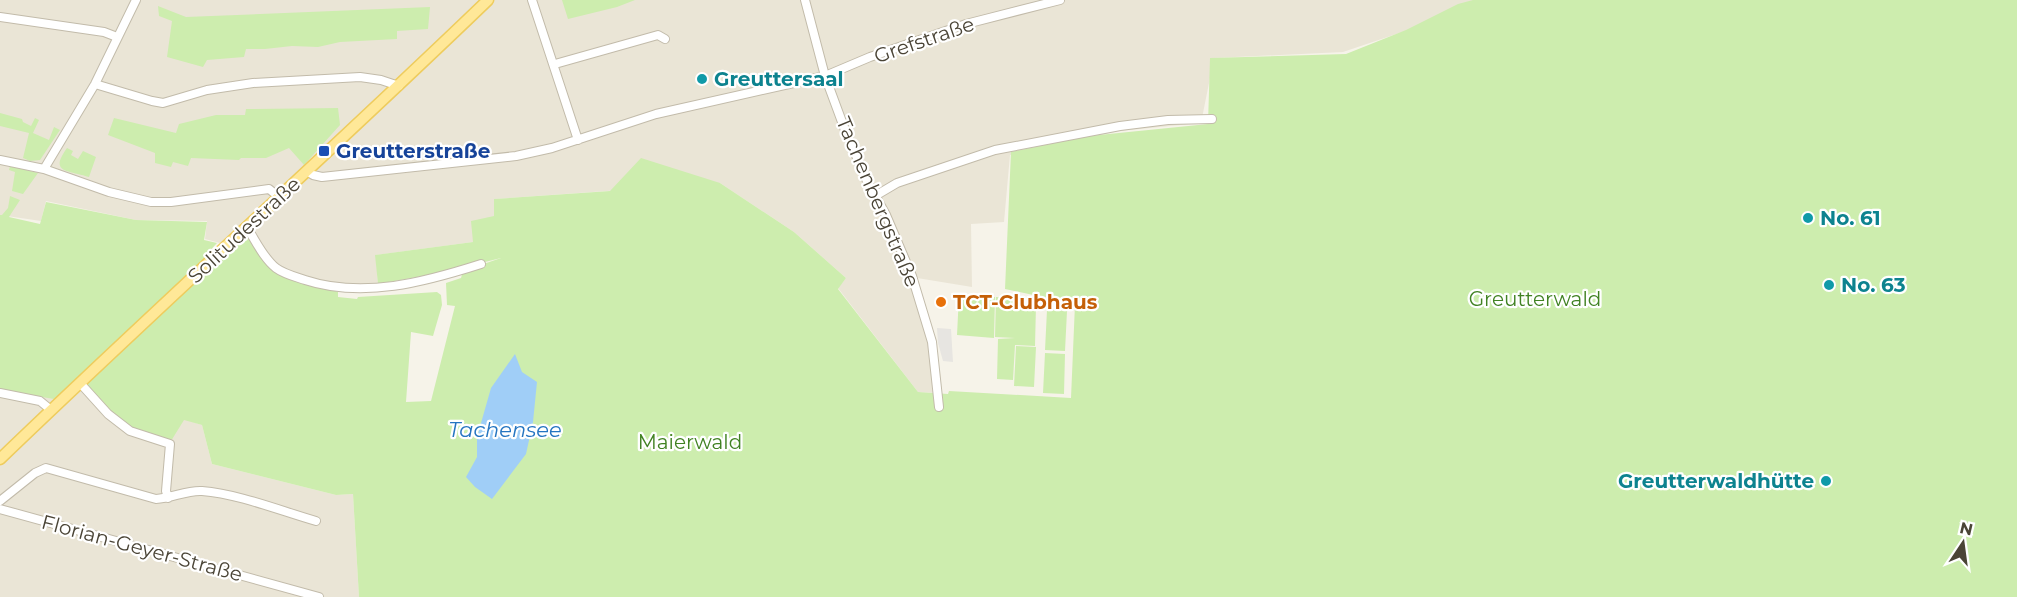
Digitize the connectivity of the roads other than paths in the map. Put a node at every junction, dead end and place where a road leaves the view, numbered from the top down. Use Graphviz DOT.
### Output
graph roads {
  1 [pos="136,0"];
  2 [pos="488,0"];
  3 [pos="532,0"];
  4 [pos="805,0"];
  5 [pos="1060,0"];
  6 [pos="0,18"];
  7 [pos="117,37"];
  8 [pos="665,39"];
  9 [pos="555,64"];
  10 [pos="825,76"];
  11 [pos="95,84"];
  12 [pos="399,86"];
  13 [pos="1212,120"];
  14 [pos="578,140"];
  15 [pos="0,160"];
  16 [pos="44,169"];
  17 [pos="307,171"];
  18 [pos="875,196"];
  19 [pos="279,197"];
  20 [pos="246,226"];
  21 [pos="481,264"];
  22 [pos="80,382"];
  23 [pos="0,393"];
  24 [pos="939,407"];
  25 [pos="51,410"];
  26 [pos="0,459"];
  27 [pos="168,498"];
  28 [pos="0,501"];
  29 [pos="0,509"];
  30 [pos="316,521"];
  31 [pos="319,597"];
  1 -- 7 [label="street"];
  2 -- 12 [label="main road, Solitudestraße"];
  3 -- 9 [label="street"];
  4 -- 10 [label="street, Tachenbergstraße"];
  5 -- 10 [label="street, Grefstraße"];
  6 -- 7 [label="street"];
  7 -- 11 [label="street"];
  8 -- 9 [label="street"];
  9 -- 14 [label="street"];
  10 -- 14 [label="street"];
  10 -- 18 [label="street, Tachenbergstraße"];
  11 -- 12 [label="street"];
  11 -- 16 [label="street"];
  12 -- 17 [label="main road, Solitudestraße"];
  13 -- 18 [label="street"];
  14 -- 17 [label="street"];
  15 -- 16 [label="street"];
  16 -- 19 [label="street"];
  17 -- 19 [label="main road, Solitudestraße"];
  18 -- 24 [label="street, Tachenbergstraße"];
  19 -- 20 [label="main road, Solitudestraße"];
  20 -- 21 [label="street"];
  20 -- 22 [label="main road, Solitudestraße"];
  22 -- 25 [label="main road, Solitudestraße"];
  22 -- 27 [label="street"];
  23 -- 25 [label="street"];
  25 -- 26 [label="main road, Solitudestraße"];
  27 -- 28 [label="street"];
  27 -- 30 [label="street"];
  29 -- 31 [label="street, Florian-Geyer-Straße"];
}
